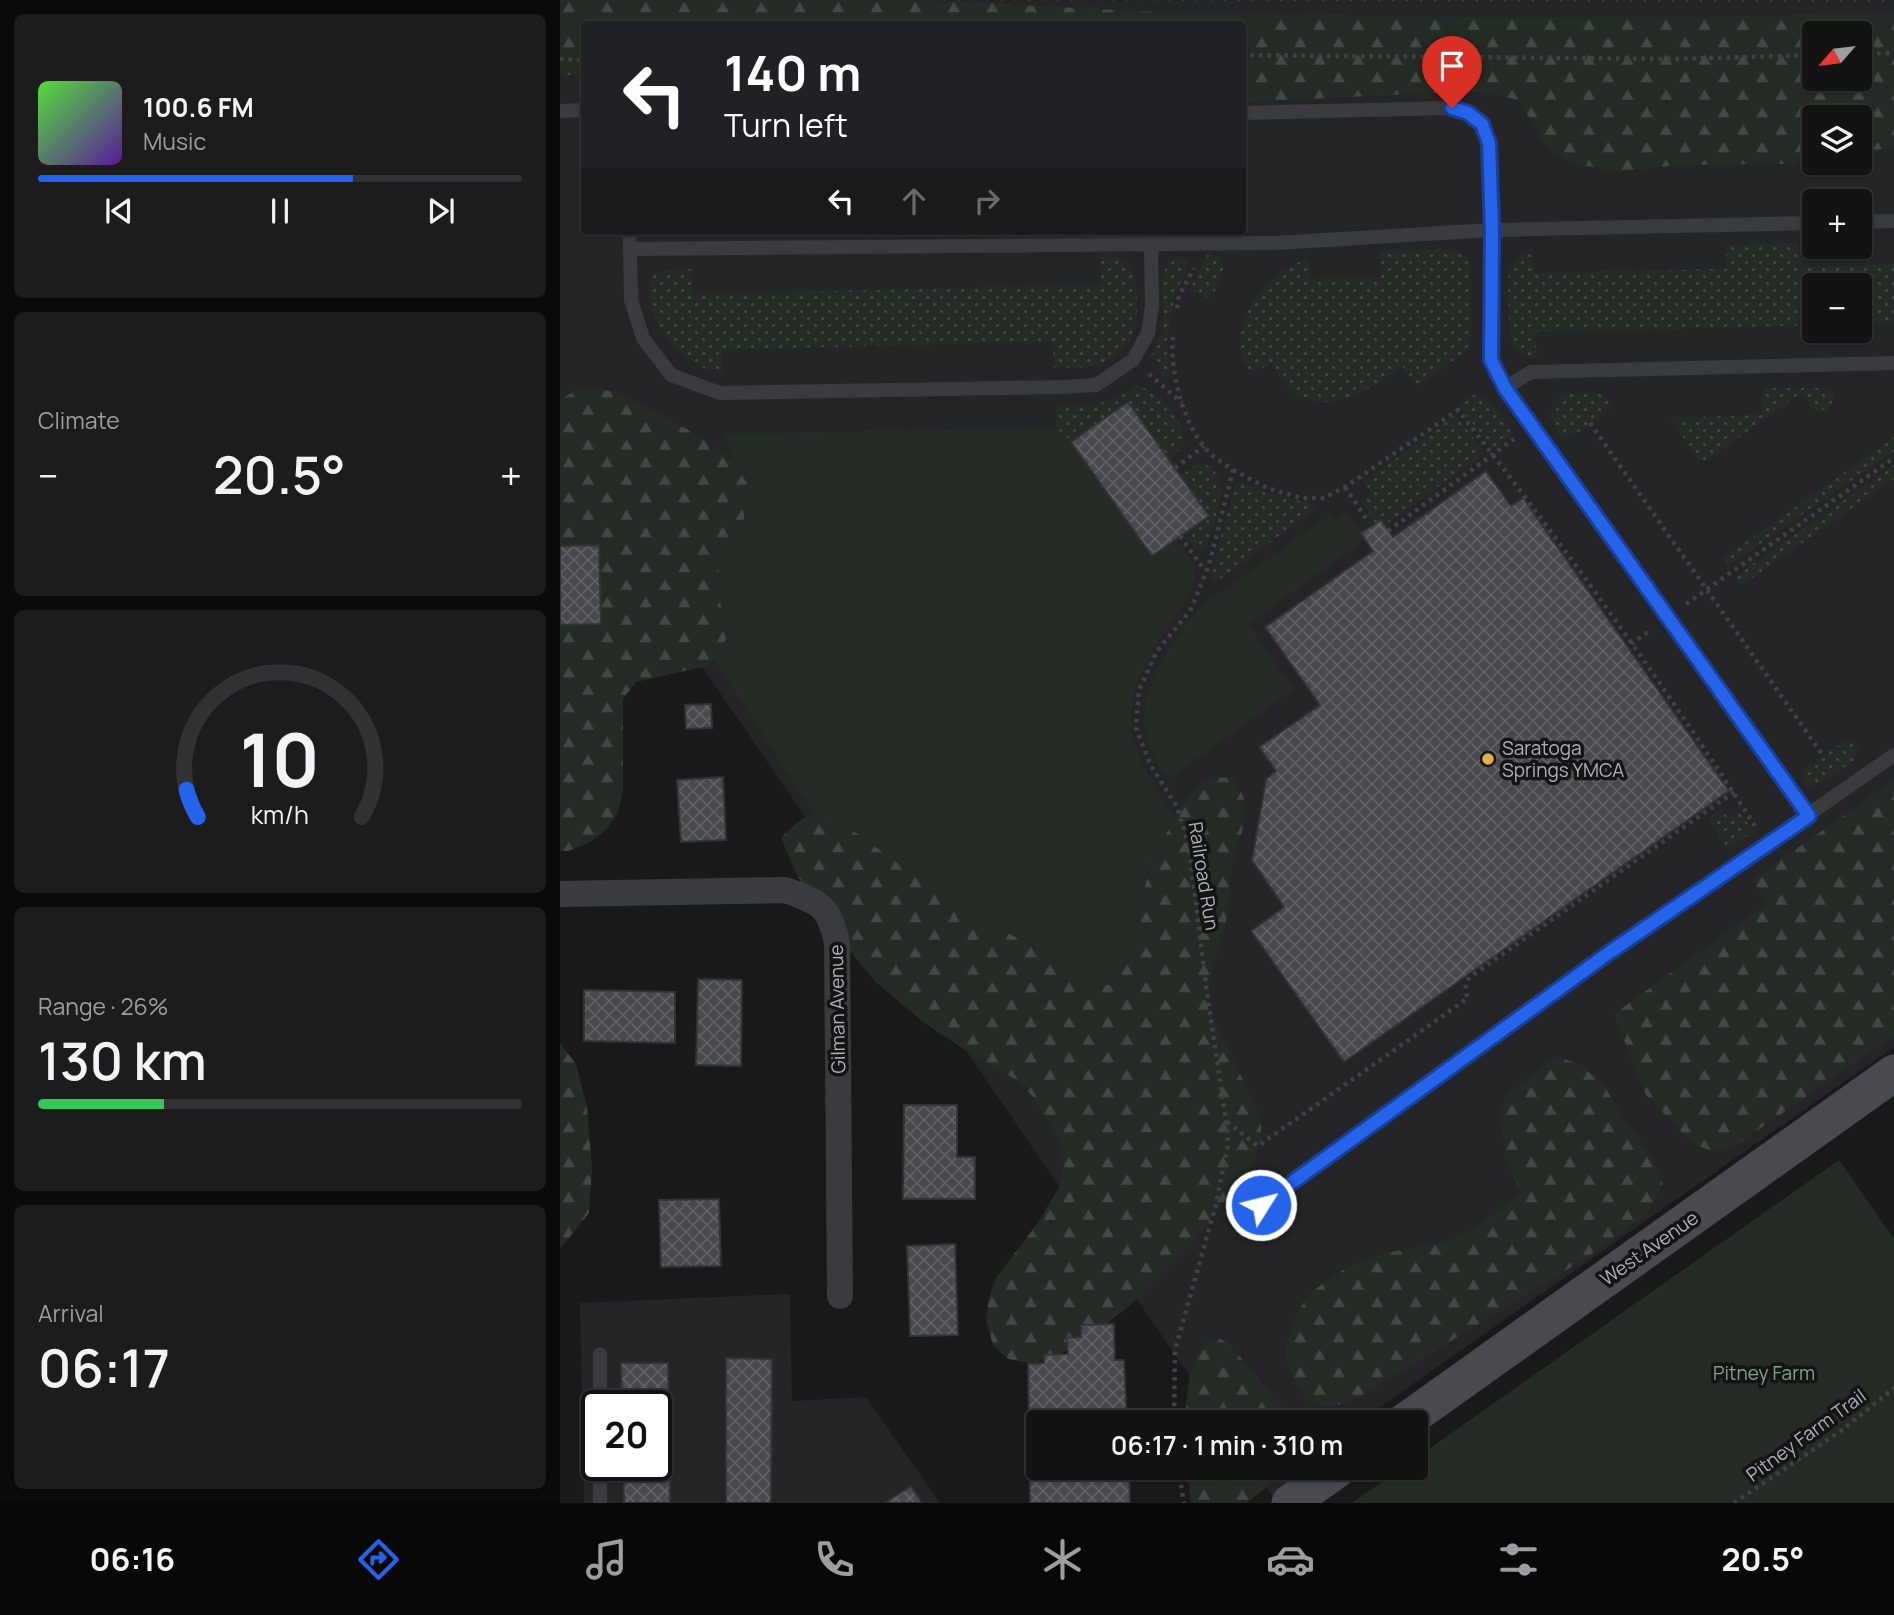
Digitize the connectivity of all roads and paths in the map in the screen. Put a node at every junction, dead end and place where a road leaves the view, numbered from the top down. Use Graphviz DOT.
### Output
graph roads {
  1 [pos="1894,53"];
  2 [pos="1872,54"];
  3 [pos="1246,55"];
  4 [pos="1802,55"];
  5 [pos="560,59"];
  6 [pos="581,60"];
  7 [pos="581,110"];
  8 [pos="560,111"];
  9 [pos="1246,113"];
  10 [pos="1894,221"];
  11 [pos="1872,222"];
  12 [pos="1802,223"];
  13 [pos="1492,230"];
  14 [pos="629,235"];
  15 [pos="1151,245"];
  16 [pos="630,249"];
  17 [pos="1199,258"];
  18 [pos="1176,318"];
  19 [pos="1174,330"];
  20 [pos="1894,363"];
  21 [pos="1505,388"];
  22 [pos="1590,423"];
  23 [pos="1514,439"];
  24 [pos="1204,446"];
  25 [pos="1492,454"];
  26 [pos="1894,458"];
  27 [pos="1175,468"];
  28 [pos="1233,470"];
  29 [pos="1345,487"];
  30 [pos="1369,523"];
  31 [pos="1388,531"];
  32 [pos="1180,536"];
  33 [pos="1206,572"];
  34 [pos="1707,590"];
  35 [pos="1681,608"];
  36 [pos="1652,628"];
  37 [pos="1631,644"];
  38 [pos="1894,755"];
  39 [pos="1824,757"];
  40 [pos="1734,792"];
  41 [pos="1809,816"];
  42 [pos="1758,831"];
  43 [pos="560,894"];
  44 [pos="1894,1073"];
  45 [pos="1226,1121"];
  46 [pos="1261,1205"];
  47 [pos="840,1296"];
  48 [pos="600,1354"];
  49 [pos="1894,1388"];
  50 [pos="600,1390"];
  51 [pos="1174,1410"];
  52 [pos="1421,1410"];
  53 [pos="1180,1480"];
  54 [pos="1322,1480"];
  55 [pos="600,1481"];
  56 [pos="600,1503"];
  57 [pos="1184,1503"];
  58 [pos="1290,1503"];
  59 [pos="1734,1503"];
  1 -- 2 [label="path"];
  3 -- 4 [label="path"];
  5 -- 6 [label="path"];
  7 -- 8 [label="lane"];
  9 -- 13 [label="lane"];
  10 -- 11 [label="lane"];
  12 -- 13 [label="lane"];
  13 -- 15 [label="lane"];
  13 -- 21 [label="lane"];
  14 -- 16 [label="lane"];
  15 -- 16 [label="lane"];
  15 -- 16 [label="lane"];
  17 -- 18 [label="path"];
  19 -- 24 [label="path"];
  20 -- 21 [label="lane"];
  21 -- 41 [label="lane"];
  22 -- 34 [label="path"];
  23 -- 25 [label="path"];
  24 -- 27 [label="path"];
  24 -- 28 [label="path"];
  25 -- 29 [label="path"];
  25 -- 31 [label="path"];
  25 -- 37 [label="path"];
  26 -- 34 [label="path"];
  28 -- 29 [label="path"];
  28 -- 33 [label="path, Railroad Run"];
  29 -- 30 [label="path"];
  32 -- 33 [label="path"];
  33 -- 45 [label="path, Railroad Run"];
  34 -- 35 [label="path"];
  34 -- 39 [label="path"];
  36 -- 37 [label="path"];
  37 -- 40 [label="path"];
  38 -- 41 [label="lane"];
  40 -- 42 [label="path"];
  40 -- 45 [label="path"];
  41 -- 46 [label="lane"];
  43 -- 47 [label="street, Gilman Avenue"];
  44 -- 52 [label="street, West Avenue"];
  45 -- 51 [label="path, Railroad Run"];
  48 -- 50 [label="lane"];
  49 -- 59 [label="path, Pitney Farm Trail"];
  53 -- 57 [label="path"];
  54 -- 58 [label="street"];
  55 -- 56 [label="lane"];
}
